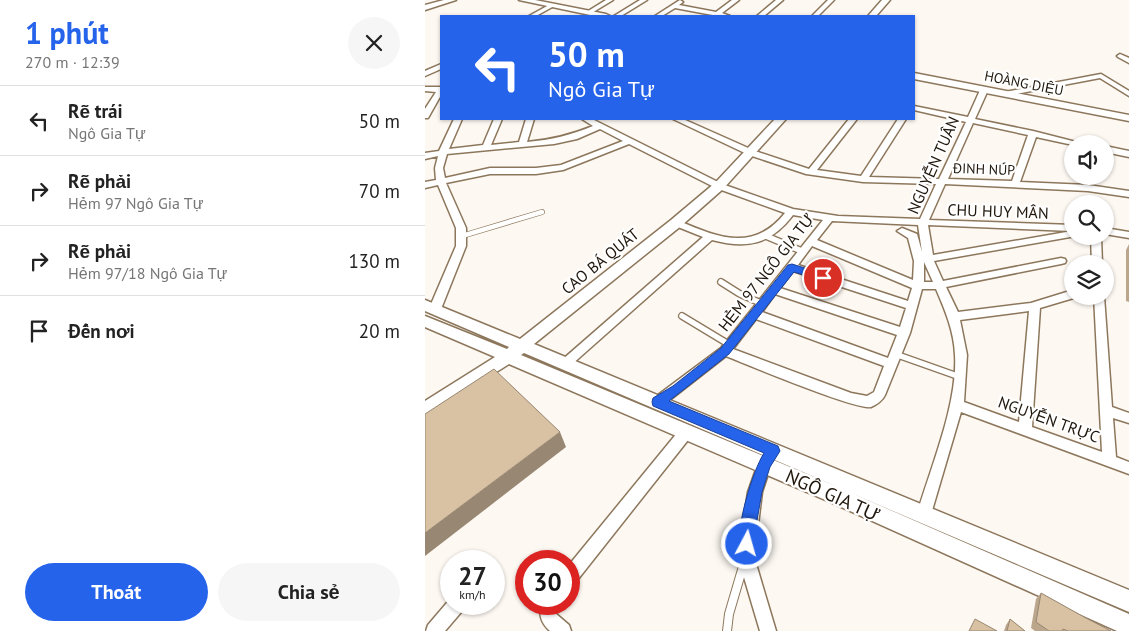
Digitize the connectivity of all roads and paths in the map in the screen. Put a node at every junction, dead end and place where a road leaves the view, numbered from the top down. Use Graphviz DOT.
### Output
graph roads {
  1 [pos="441,0"];
  2 [pos="452,0"];
  3 [pos="523,0"];
  4 [pos="610,0"];
  5 [pos="644,0"];
  6 [pos="683,0"];
  7 [pos="736,0"];
  8 [pos="780,0"];
  9 [pos="788,0"];
  10 [pos="831,0"];
  11 [pos="886,0"];
  12 [pos="426,6"];
  13 [pos="551,6"];
  14 [pos="673,6"];
  15 [pos="588,13"];
  16 [pos="717,14"];
  17 [pos="534,15"];
  18 [pos="600,15"];
  19 [pos="619,15"];
  20 [pos="660,15"];
  21 [pos="722,15"];
  22 [pos="761,15"];
  23 [pos="770,15"];
  24 [pos="816,15"];
  25 [pos="873,15"];
  26 [pos="1120,56"];
  27 [pos="1129,61"];
  28 [pos="440,66"];
  29 [pos="425,74"];
  30 [pos="915,76"];
  31 [pos="1129,82"];
  32 [pos="1115,85"];
  33 [pos="425,88"];
  34 [pos="440,90"];
  35 [pos="984,90"];
  36 [pos="440,92"];
  37 [pos="1005,94"];
  38 [pos="1129,94"];
  39 [pos="915,108"];
  40 [pos="425,116"];
  41 [pos="1129,118"];
  42 [pos="458,120"];
  43 [pos="498,120"];
  44 [pos="530,120"];
  45 [pos="588,120"];
  46 [pos="679,120"];
  47 [pos="704,120"];
  48 [pos="780,120"];
  49 [pos="852,120"];
  50 [pos="901,120"];
  51 [pos="970,120"];
  52 [pos="600,126"];
  53 [pos="696,127"];
  54 [pos="1033,133"];
  55 [pos="1064,140"];
  56 [pos="629,141"];
  57 [pos="522,146"];
  58 [pos="486,147"];
  59 [pos="1114,151"];
  60 [pos="443,152"];
  61 [pos="751,153"];
  62 [pos="1129,154"];
  63 [pos="425,156"];
  64 [pos="811,172"];
  65 [pos="863,179"];
  66 [pos="441,181"];
  67 [pos="941,181"];
  68 [pos="1015,184"];
  69 [pos="425,185"];
  70 [pos="1088,185"];
  71 [pos="719,186"];
  72 [pos="1088,188"];
  73 [pos="1129,194"];
  74 [pos="542,212"];
  75 [pos="791,212"];
  76 [pos="829,218"];
  77 [pos="675,222"];
  78 [pos="923,223"];
  79 [pos="1064,228"];
  80 [pos="902,231"];
  81 [pos="1114,232"];
  82 [pos="1129,235"];
  83 [pos="462,236"];
  84 [pos="766,236"];
  85 [pos="1064,236"];
  86 [pos="709,237"];
  87 [pos="811,242"];
  88 [pos="804,252"];
  89 [pos="928,259"];
  90 [pos="1061,261"];
  91 [pos="792,267"];
  92 [pos="721,282"];
  93 [pos="939,285"];
  94 [pos="918,286"];
  95 [pos="774,290"];
  96 [pos="1064,297"];
  97 [pos="763,304"];
  98 [pos="1100,305"];
  99 [pos="912,306"];
  100 [pos="1035,306"];
  101 [pos="755,314"];
  102 [pos="429,315"];
  103 [pos="682,316"];
  104 [pos="954,317"];
  105 [pos="904,333"];
  106 [pos="524,345"];
  107 [pos="727,348"];
  108 [pos="509,356"];
  109 [pos="893,359"];
  110 [pos="566,363"];
  111 [pos="960,377"];
  112 [pos="957,404"];
  113 [pos="650,407"];
  114 [pos="425,410"];
  115 [pos="1106,410"];
  116 [pos="1129,418"];
  117 [pos="1025,429"];
  118 [pos="687,431"];
  119 [pos="768,458"];
  120 [pos="1109,460"];
  121 [pos="1129,468"];
  122 [pos="921,523"];
  123 [pos="746,557"];
  124 [pos="580,563"];
  125 [pos="1129,601"];
  126 [pos="448,615"];
  127 [pos="548,615"];
  128 [pos="1129,626"];
  129 [pos="434,631"];
  130 [pos="563,631"];
  131 [pos="727,631"];
  132 [pos="768,631"];
  1 -- 12 [label="main road"];
  2 -- 12 [label="main road"];
  3 -- 13 [label="main road"];
  4 -- 15 [label="street"];
  5 -- 19 [label="street"];
  6 -- 14 [label="street"];
  7 -- 16 [label="street"];
  8 -- 22 [label="street"];
  9 -- 23 [label="street"];
  10 -- 24 [label="street"];
  11 -- 25 [label="main road"];
  13 -- 15 [label="main road"];
  13 -- 17 [label="street"];
  14 -- 16 [label="street"];
  14 -- 20 [label="street"];
  15 -- 18 [label="main road"];
  16 -- 21 [label="street"];
  26 -- 27 [label="street"];
  28 -- 29 [label="street"];
  30 -- 35 [label="main road, HOÀNG DIỆU"];
  31 -- 32 [label="street"];
  32 -- 37 [label="street"];
  32 -- 38 [label="street"];
  33 -- 34 [label="street"];
  35 -- 37 [label="main road, HOÀNG DIỆU"];
  35 -- 51 [label="street, NGUYỄN TUÂN"];
  36 -- 40 [label="street"];
  37 -- 41 [label="main road, HOÀNG DIỆU"];
  39 -- 51 [label="street"];
  42 -- 60 [label="street"];
  43 -- 58 [label="street"];
  44 -- 57 [label="street"];
  45 -- 52 [label="street, CHU HUY MÂN"];
  46 -- 53 [label="street, ĐINH NÚP"];
  47 -- 53 [label="street"];
  48 -- 61 [label="main road, CAO BÁ QUÁT"];
  49 -- 64 [label="street"];
  50 -- 65 [label="street"];
  51 -- 54 [label="street"];
  51 -- 67 [label="street, NGUYỄN TUÂN"];
  52 -- 56 [label="street, CHU HUY MÂN"];
  52 -- 57 [label="street"];
  53 -- 61 [label="street, ĐINH NÚP"];
  54 -- 55 [label="street"];
  54 -- 68 [label="street"];
  56 -- 66 [label="street"];
  56 -- 71 [label="street, CHU HUY MÂN"];
  57 -- 58 [label="street"];
  58 -- 60 [label="street"];
  59 -- 62 [label="street"];
  60 -- 63 [label="street"];
  60 -- 66 [label="street"];
  61 -- 64 [label="street, ĐINH NÚP"];
  61 -- 71 [label="main road, CAO BÁ QUÁT"];
  64 -- 65 [label="street, ĐINH NÚP"];
  65 -- 67 [label="street, ĐINH NÚP"];
  66 -- 69 [label="street"];
  66 -- 83 [label="street"];
  67 -- 68 [label="street, ĐINH NÚP"];
  67 -- 78 [label="street, NGUYỄN TUÂN"];
  68 -- 72 [label="street, ĐINH NÚP"];
  70 -- 72 [label="street"];
  71 -- 75 [label="street, CHU HUY MÂN"];
  71 -- 77 [label="main road, CAO BÁ QUÁT"];
  72 -- 73 [label="street, ĐINH NÚP"];
  74 -- 83 [label="lane"];
  75 -- 76 [label="street, CHU HUY MÂN"];
  75 -- 84 [label="street"];
  76 -- 78 [label="street, CHU HUY MÂN"];
  76 -- 87 [label="street, HẺM 97 NGÔ GIA TỰ"];
  77 -- 86 [label="street"];
  77 -- 106 [label="main road, CAO BÁ QUÁT"];
  78 -- 79 [label="street, CHU HUY MÂN"];
  78 -- 89 [label="street, NGUYỄN TUÂN"];
  80 -- 94 [label="street"];
  81 -- 82 [label="street"];
  83 -- 102 [label="street"];
  84 -- 86 [label="street"];
  84 -- 88 [label="lane"];
  85 -- 89 [label="street"];
  86 -- 110 [label="street"];
  87 -- 88 [label="street, HẺM 97 NGÔ GIA TỰ"];
  87 -- 94 [label="street"];
  88 -- 91 [label="street, HẺM 97 NGÔ GIA TỰ"];
  89 -- 93 [label="street, NGUYỄN TUÂN"];
  90 -- 93 [label="street"];
  91 -- 95 [label="street, HẺM 97 NGÔ GIA TỰ"];
  91 -- 99 [label="street"];
  92 -- 97 [label="lane"];
  93 -- 94 [label="street"];
  93 -- 104 [label="street, NGUYỄN TUÂN"];
  94 -- 99 [label="street"];
  95 -- 97 [label="street, HẺM 97 NGÔ GIA TỰ"];
  95 -- 105 [label="street"];
  96 -- 100 [label="street"];
  97 -- 101 [label="street, HẺM 97 NGÔ GIA TỰ"];
  98 -- 115 [label="street"];
  99 -- 105 [label="street"];
  100 -- 104 [label="street"];
  100 -- 117 [label="street"];
  101 -- 107 [label="street, HẺM 97 NGÔ GIA TỰ"];
  101 -- 109 [label="street"];
  102 -- 106 [label="main road, NGÔ GIA TỰ"];
  102 -- 108 [label="main road, NGÔ GIA TỰ"];
  103 -- 107 [label="lane"];
  104 -- 111 [label="street, NGUYỄN TUÂN"];
  105 -- 109 [label="street"];
  106 -- 108 [label="main road, CAO BÁ QUÁT"];
  106 -- 110 [label="main road, NGÔ GIA TỰ"];
  107 -- 109 [label="street"];
  107 -- 113 [label="street, HẺM 97 NGÔ GIA TỰ"];
  108 -- 113 [label="main road, NGÔ GIA TỰ"];
  108 -- 114 [label="main road, CAO BÁ QUÁT"];
  109 -- 111 [label="lane"];
  110 -- 113 [label="main road, NGÔ GIA TỰ"];
  111 -- 112 [label="street, NGUYỄN TUÂN"];
  112 -- 117 [label="street, NGUYỄN TRỰC"];
  112 -- 122 [label="street, NGUYỄN TUÂN"];
  113 -- 118 [label="main road, NGÔ GIA TỰ"];
  113 -- 119 [label="main road, NGÔ GIA TỰ"];
  115 -- 116 [label="street"];
  115 -- 120 [label="street"];
  117 -- 120 [label="street, NGUYỄN TRỰC"];
  118 -- 119 [label="main road, NGÔ GIA TỰ"];
  118 -- 124 [label="street"];
  119 -- 122 [label="main road, NGÔ GIA TỰ"];
  119 -- 123 [label="street"];
  120 -- 121 [label="street, NGUYỄN TRỰC"];
  122 -- 125 [label="main road, NGÔ GIA TỰ"];
  122 -- 128 [label="main road, NGÔ GIA TỰ"];
  123 -- 131 [label="lane"];
  123 -- 132 [label="street"];
  126 -- 129 [label="street"];
  127 -- 130 [label="street"];
}
